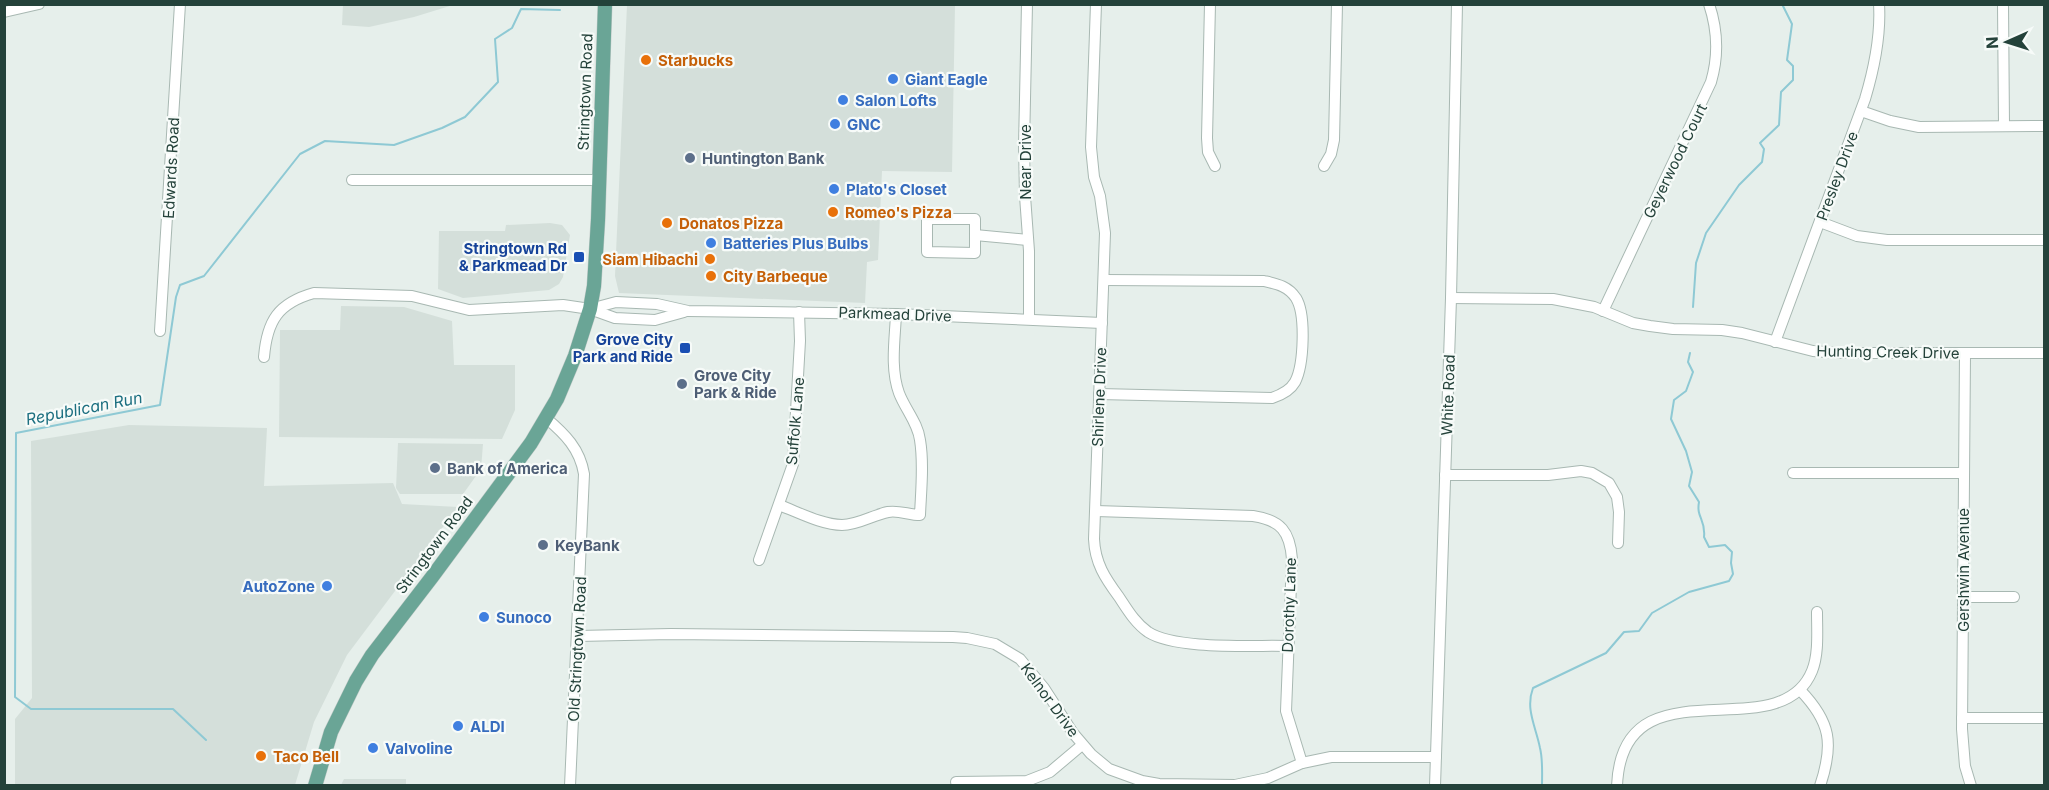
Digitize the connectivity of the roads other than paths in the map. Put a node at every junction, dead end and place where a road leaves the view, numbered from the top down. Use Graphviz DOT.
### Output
graph roads {
  1 [pos="39,4"];
  2 [pos="180,4"];
  3 [pos="604,4"];
  4 [pos="1027,4"];
  5 [pos="1096,4"];
  6 [pos="1210,4"];
  7 [pos="1337,4"];
  8 [pos="1457,4"];
  9 [pos="1709,4"];
  10 [pos="1879,4"];
  11 [pos="2003,4"];
  12 [pos="4,12"];
  13 [pos="1861,111"];
  14 [pos="2004,126"];
  15 [pos="2044,126"];
  16 [pos="1215,166"];
  17 [pos="1324,166"];
  18 [pos="352,180"];
  19 [pos="599,180"];
  20 [pos="1820,222"];
  21 [pos="975,236"];
  22 [pos="1028,240"];
  23 [pos="2044,240"];
  24 [pos="1104,280"];
  25 [pos="1451,298"];
  26 [pos="590,309"];
  27 [pos="688,310"];
  28 [pos="1603,311"];
  29 [pos="799,312"];
  30 [pos="896,314"];
  31 [pos="1029,319"];
  32 [pos="1102,323"];
  33 [pos="160,331"];
  34 [pos="1774,342"];
  35 [pos="2044,353"];
  36 [pos="1965,354"];
  37 [pos="264,357"];
  38 [pos="1099,394"];
  39 [pos="546,418"];
  40 [pos="1793,473"];
  41 [pos="1964,473"];
  42 [pos="1445,475"];
  43 [pos="779,505"];
  44 [pos="1096,511"];
  45 [pos="1618,543"];
  46 [pos="759,560"];
  47 [pos="1963,597"];
  48 [pos="2014,597"];
  49 [pos="1817,612"];
  50 [pos="578,636"];
  51 [pos="1288,646"];
  52 [pos="1800,690"];
  53 [pos="1962,718"];
  54 [pos="2044,718"];
  55 [pos="1082,745"];
  56 [pos="1436,758"];
  57 [pos="1302,763"];
  58 [pos="956,782"];
  59 [pos="315,786"];
  60 [pos="570,786"];
  61 [pos="1435,786"];
  62 [pos="1617,786"];
  63 [pos="1820,786"];
  64 [pos="1971,786"];
  1 -- 12 [label="street"];
  2 -- 33 [label="street, Edwards Road"];
  3 -- 19 [label="main road, Stringtown Road"];
  4 -- 22 [label="street, Near Drive"];
  5 -- 24 [label="street, Shirlene Drive"];
  6 -- 16 [label="street"];
  7 -- 17 [label="street"];
  8 -- 25 [label="street, White Road"];
  9 -- 28 [label="street, Geyerwood Court"];
  10 -- 13 [label="street, Presley Drive"];
  11 -- 14 [label="street"];
  13 -- 14 [label="street"];
  13 -- 20 [label="street, Presley Drive"];
  14 -- 15 [label="street"];
  18 -- 19 [label="street"];
  19 -- 26 [label="main road, Stringtown Road"];
  20 -- 23 [label="street"];
  20 -- 34 [label="street, Presley Drive"];
  21 -- 21 [label="street"];
  21 -- 22 [label="street"];
  22 -- 31 [label="street, Near Drive"];
  24 -- 32 [label="street, Shirlene Drive"];
  24 -- 38 [label="street"];
  25 -- 28 [label="street, Hunting Creek Drive"];
  25 -- 42 [label="street, White Road"];
  26 -- 27 [label="street, Parkmead Drive"];
  26 -- 27 [label="street, Parkmead Drive"];
  26 -- 37 [label="street, Parkmead Drive"];
  26 -- 39 [label="main road, Stringtown Road"];
  27 -- 29 [label="street, Parkmead Drive"];
  28 -- 34 [label="street, Hunting Creek Drive"];
  29 -- 30 [label="street, Parkmead Drive"];
  29 -- 43 [label="street, Suffolk Lane"];
  30 -- 31 [label="street, Parkmead Drive"];
  30 -- 43 [label="street"];
  31 -- 32 [label="street, Parkmead Drive"];
  32 -- 38 [label="street, Shirlene Drive"];
  34 -- 36 [label="street, Hunting Creek Drive"];
  35 -- 36 [label="street, Hunting Creek Drive"];
  36 -- 41 [label="street, Gershwin Avenue"];
  38 -- 44 [label="street, Shirlene Drive"];
  39 -- 50 [label="street, Old Stringtown Road"];
  39 -- 59 [label="main road, Stringtown Road"];
  40 -- 41 [label="street"];
  41 -- 47 [label="street, Gershwin Avenue"];
  42 -- 45 [label="street"];
  42 -- 56 [label="street, White Road"];
  43 -- 46 [label="street, Suffolk Lane"];
  44 -- 51 [label="street, Shirlene Drive"];
  44 -- 51 [label="street, Dorothy Lane"];
  47 -- 48 [label="street"];
  47 -- 53 [label="street, Gershwin Avenue"];
  49 -- 52 [label="street"];
  50 -- 55 [label="street, Kelnor Drive"];
  50 -- 60 [label="street, Old Stringtown Road"];
  51 -- 57 [label="street, Dorothy Lane"];
  52 -- 62 [label="street"];
  52 -- 63 [label="street"];
  53 -- 54 [label="street"];
  53 -- 64 [label="street, Gershwin Avenue"];
  55 -- 57 [label="street, Kelnor Drive"];
  55 -- 58 [label="street"];
  56 -- 57 [label="street, Kelnor Drive"];
  56 -- 61 [label="street, White Road"];
}
